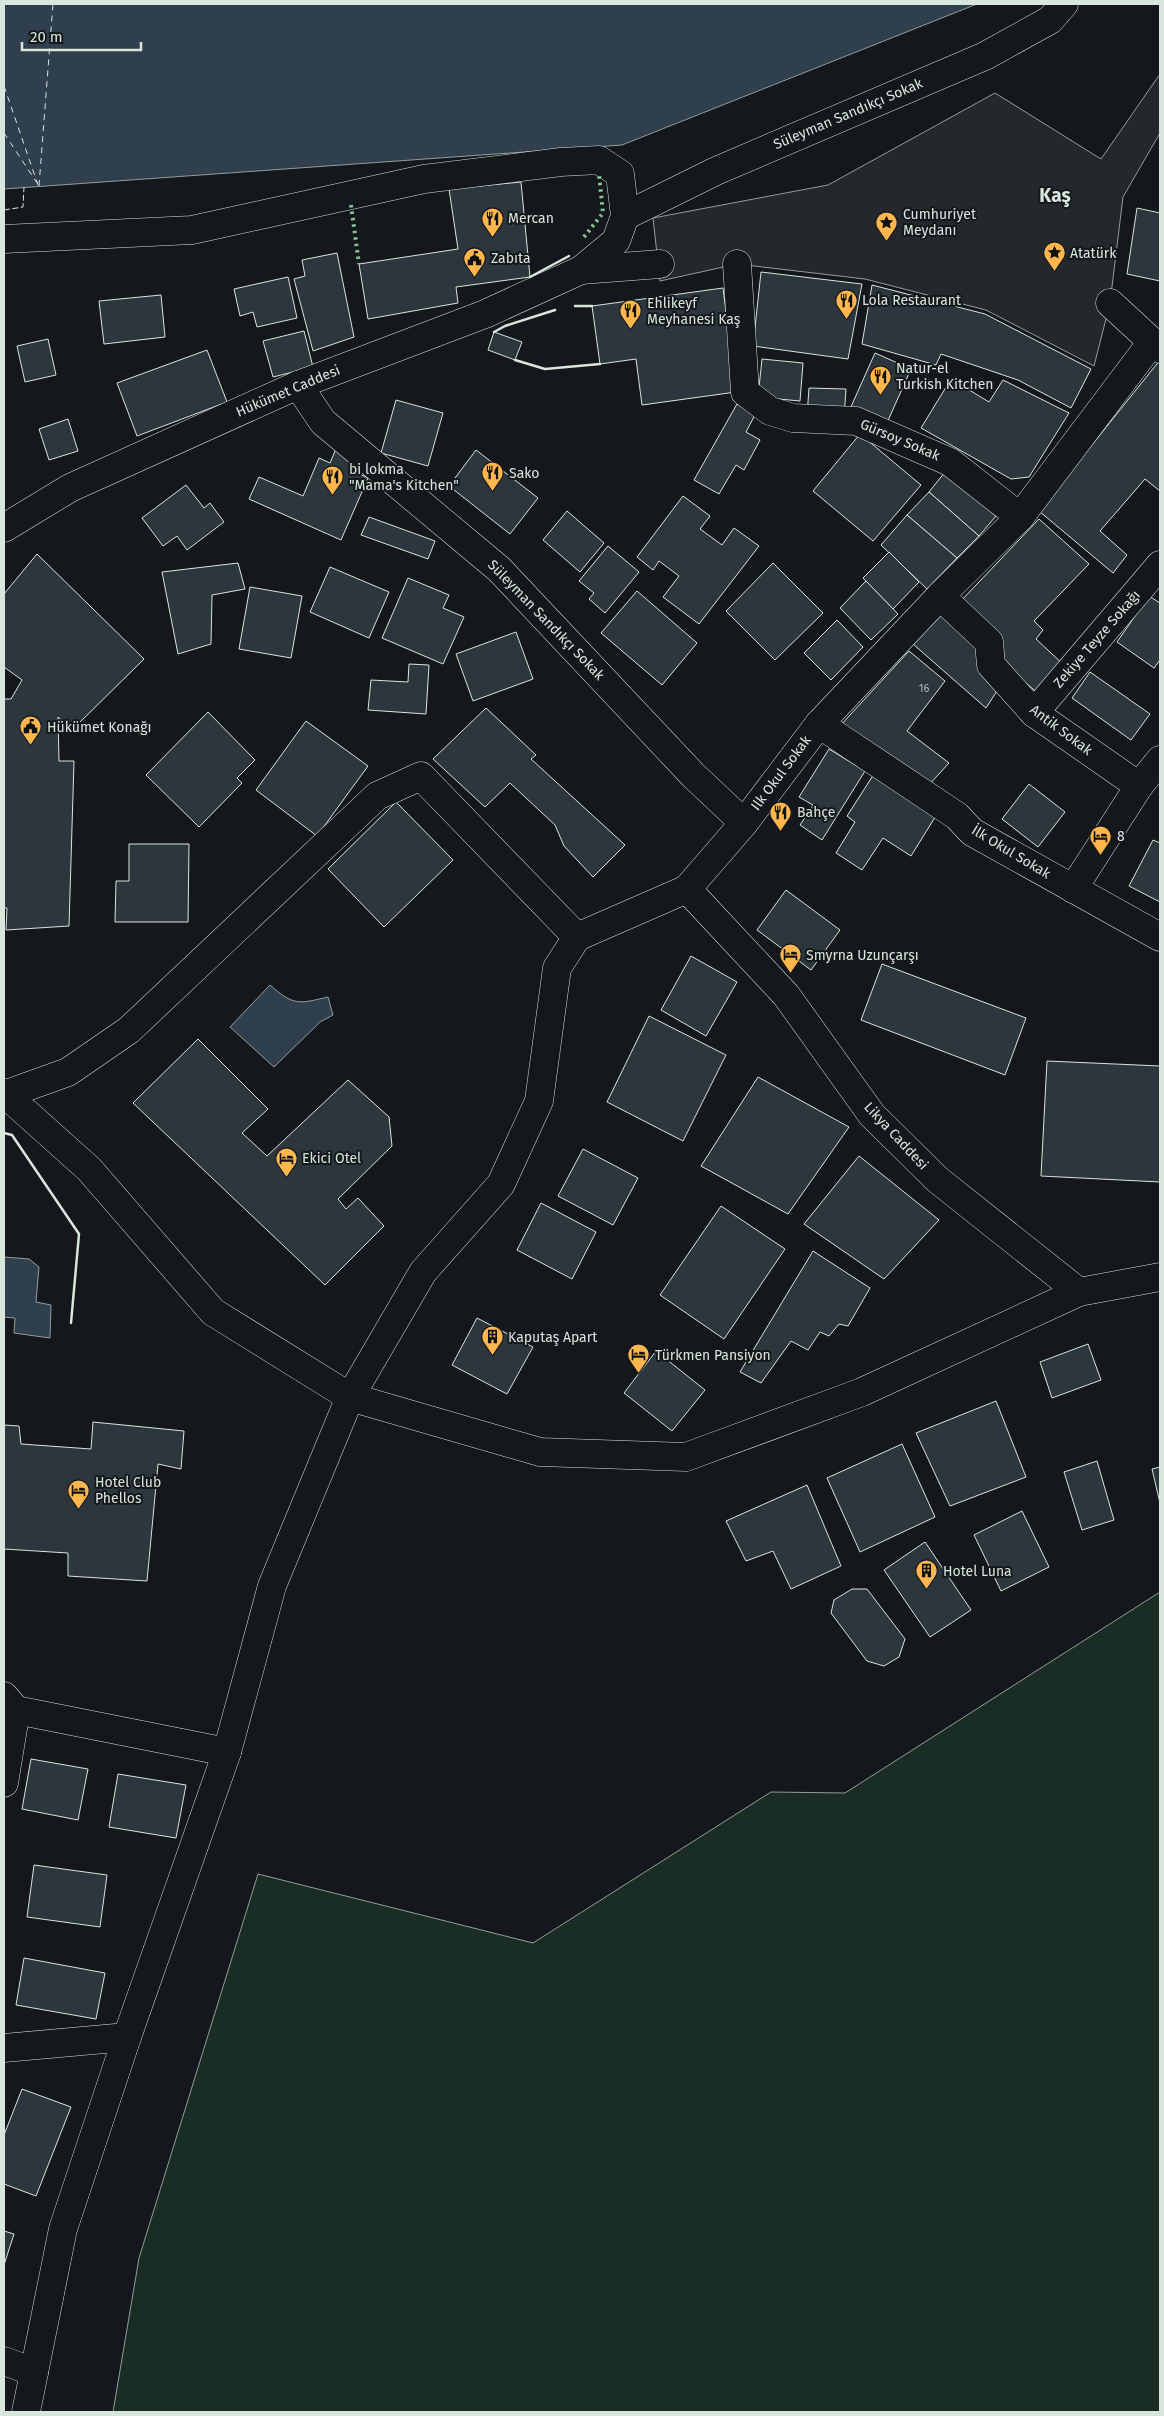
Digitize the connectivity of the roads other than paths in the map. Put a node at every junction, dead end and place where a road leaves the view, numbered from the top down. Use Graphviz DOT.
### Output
graph roads {
  1 [pos="1064,4"];
  2 [pos="625,216"];
  3 [pos="4,239"];
  4 [pos="660,264"];
  5 [pos="737,264"];
  6 [pos="581,270"];
  7 [pos="1110,303"];
  8 [pos="1156,346"];
  9 [pos="298,385"];
  10 [pos="1020,517"];
  11 [pos="4,528"];
  12 [pos="1156,578"];
  13 [pos="940,596"];
  14 [pos="1034,713"];
  15 [pos="819,724"];
  16 [pos="1160,760"];
  17 [pos="1139,786"];
  18 [pos="744,823"];
  19 [pos="1073,888"];
  20 [pos="687,889"];
  21 [pos="577,937"];
  22 [pos="1160,937"];
  23 [pos="4,1094"];
  24 [pos="1160,1277"];
  25 [pos="1078,1292"];
  26 [pos="350,1397"];
  27 [pos="10,1703"];
  28 [pos="227,1752"];
  29 [pos="4,1783"];
  30 [pos="127,2037"];
  31 [pos="4,2048"];
  32 [pos="4,2361"];
  33 [pos="34,2372"];
  34 [pos="26,2412"];
  1 -- 2 [label="street, Süleyman Sandıkçı Sokak"];
  2 -- 3 [label="street"];
  2 -- 6 [label="street"];
  4 -- 6 [label="street"];
  5 -- 10 [label="street, Gürsoy Sokak"];
  6 -- 9 [label="street, Hükümet Caddesi"];
  7 -- 8 [label="street"];
  8 -- 10 [label="street, Ilk Okul Sokak"];
  9 -- 11 [label="street, Hükümet Caddesi"];
  9 -- 18 [label="street, Süleyman Sandıkçı Sokak"];
  10 -- 13 [label="street, Ilk Okul Sokak"];
  12 -- 14 [label="street, Zekiye Teyze Sokağı"];
  13 -- 14 [label="street, Antik Sokak"];
  13 -- 15 [label="street, Ilk Okul Sokak"];
  14 -- 17 [label="street, Antik Sokak"];
  15 -- 18 [label="street, Ilk Okul Sokak"];
  15 -- 19 [label="street, İlk Okul Sokak"];
  16 -- 17 [label="street"];
  17 -- 19 [label="street"];
  18 -- 20 [label="street, Ilk Okul Sokak"];
  19 -- 22 [label="street, İlk Okul Sokak"];
  20 -- 21 [label="street"];
  20 -- 25 [label="street, Likya Caddesi"];
  21 -- 23 [label="street"];
  21 -- 26 [label="street"];
  23 -- 26 [label="street"];
  24 -- 25 [label="street"];
  25 -- 26 [label="street"];
  26 -- 28 [label="street"];
  27 -- 28 [label="street"];
  27 -- 29 [label="street"];
  28 -- 30 [label="street"];
  30 -- 31 [label="street"];
  30 -- 33 [label="street"];
  32 -- 33 [label="street"];
  33 -- 34 [label="street"];
}
